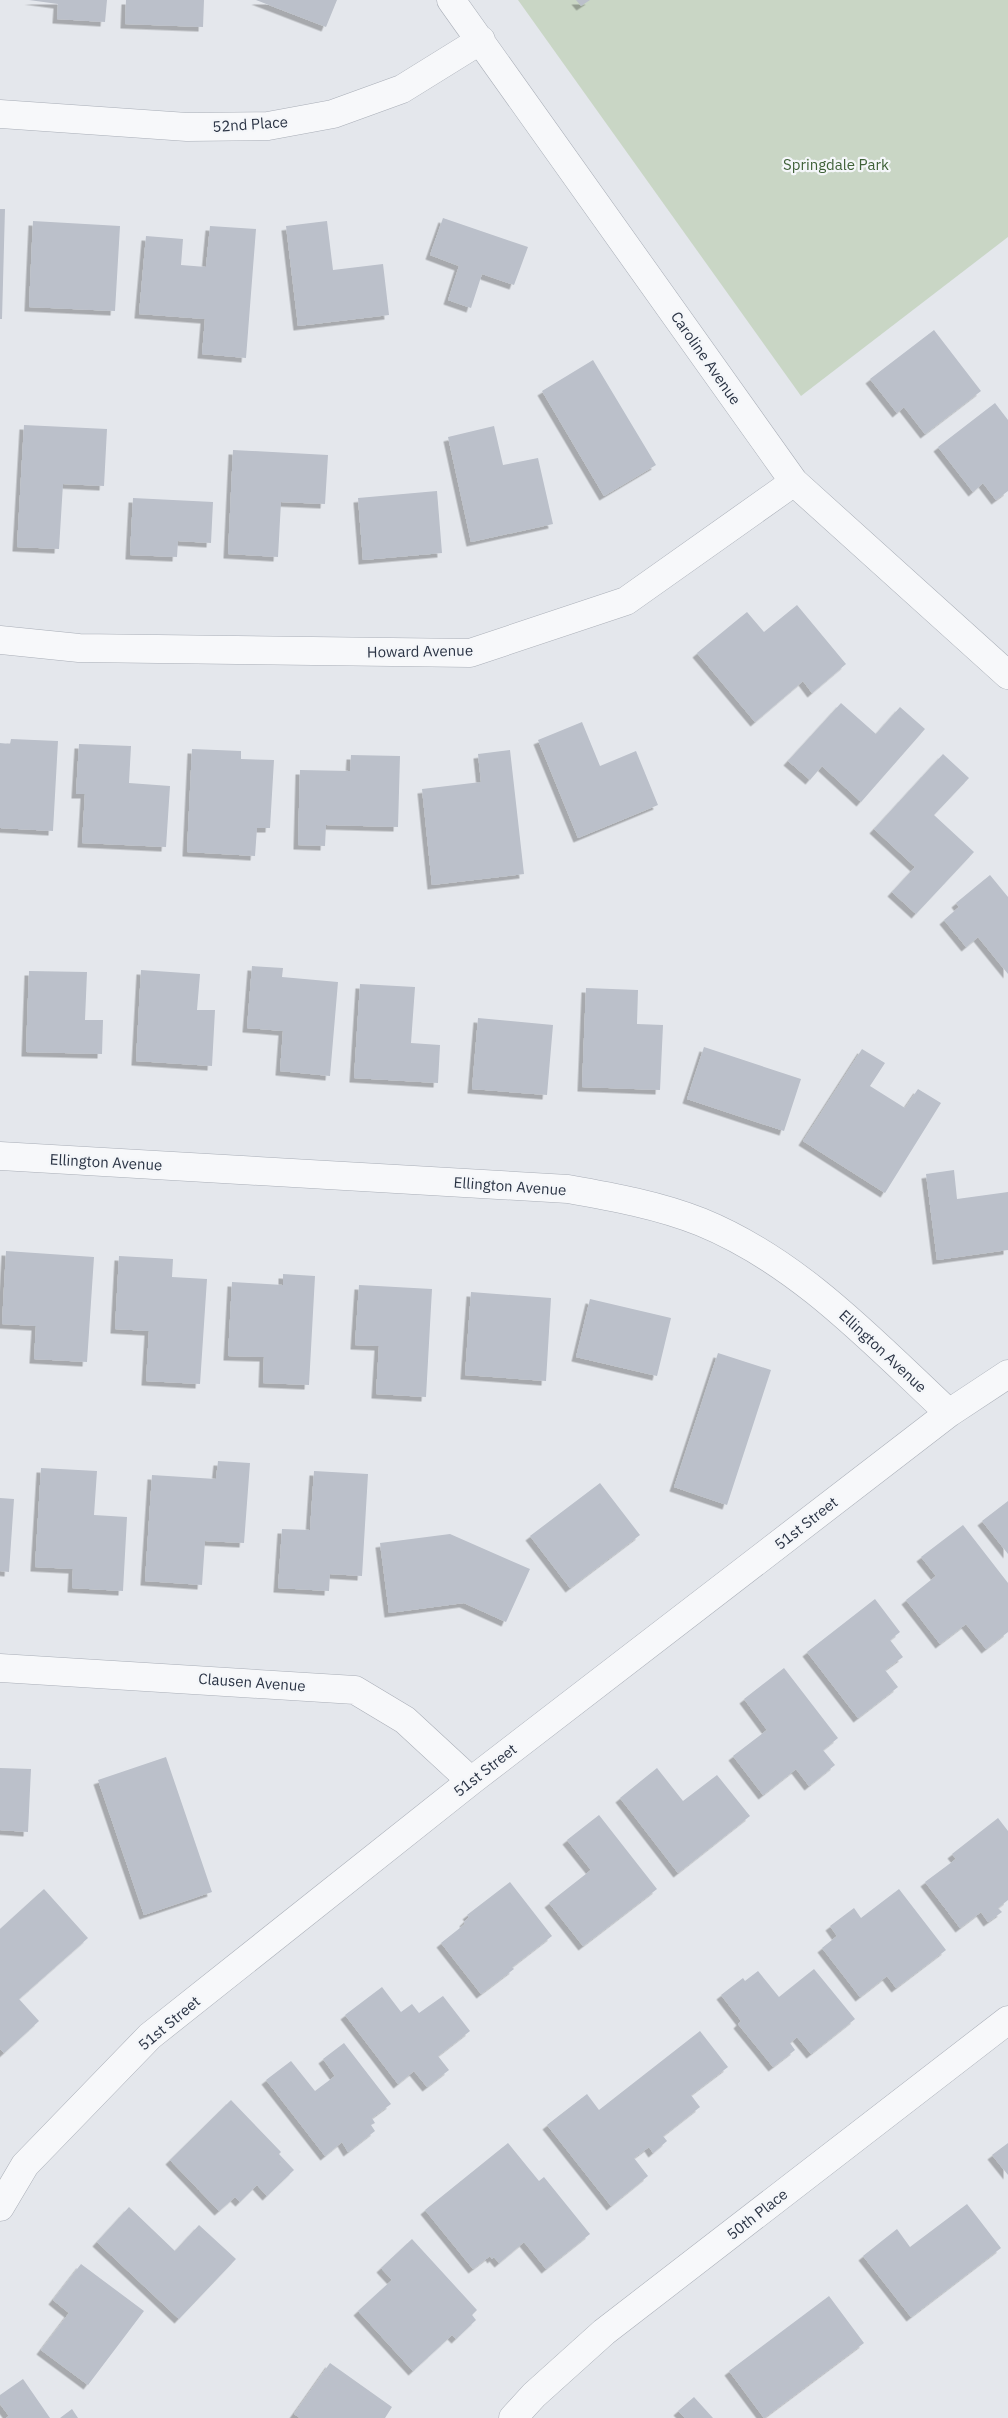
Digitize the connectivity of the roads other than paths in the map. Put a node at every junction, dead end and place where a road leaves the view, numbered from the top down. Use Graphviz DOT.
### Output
graph roads {
  1 [pos="452,0"];
  2 [pos="480,40"];
  3 [pos="0,114"];
  4 [pos="794,482"];
  5 [pos="0,640"];
  6 [pos="1008,675"];
  7 [pos="0,1156"];
  8 [pos="1008,1374"];
  9 [pos="949,1413"];
  10 [pos="0,1668"];
  11 [pos="471,1781"];
  12 [pos="1008,2020"];
  13 [pos="0,2207"];
  14 [pos="514,2418"];
  1 -- 2 [label="street, Caroline Avenue"];
  2 -- 3 [label="street, 52nd Place"];
  2 -- 4 [label="street, Caroline Avenue"];
  4 -- 5 [label="street, Howard Avenue"];
  4 -- 6 [label="street, Caroline Avenue"];
  7 -- 9 [label="street, Ellington Avenue"];
  8 -- 9 [label="street, 51st Street"];
  9 -- 11 [label="street, 51st Street"];
  10 -- 11 [label="street, Clausen Avenue"];
  11 -- 13 [label="street, 51st Street"];
  12 -- 14 [label="street, 50th Place"];
}
